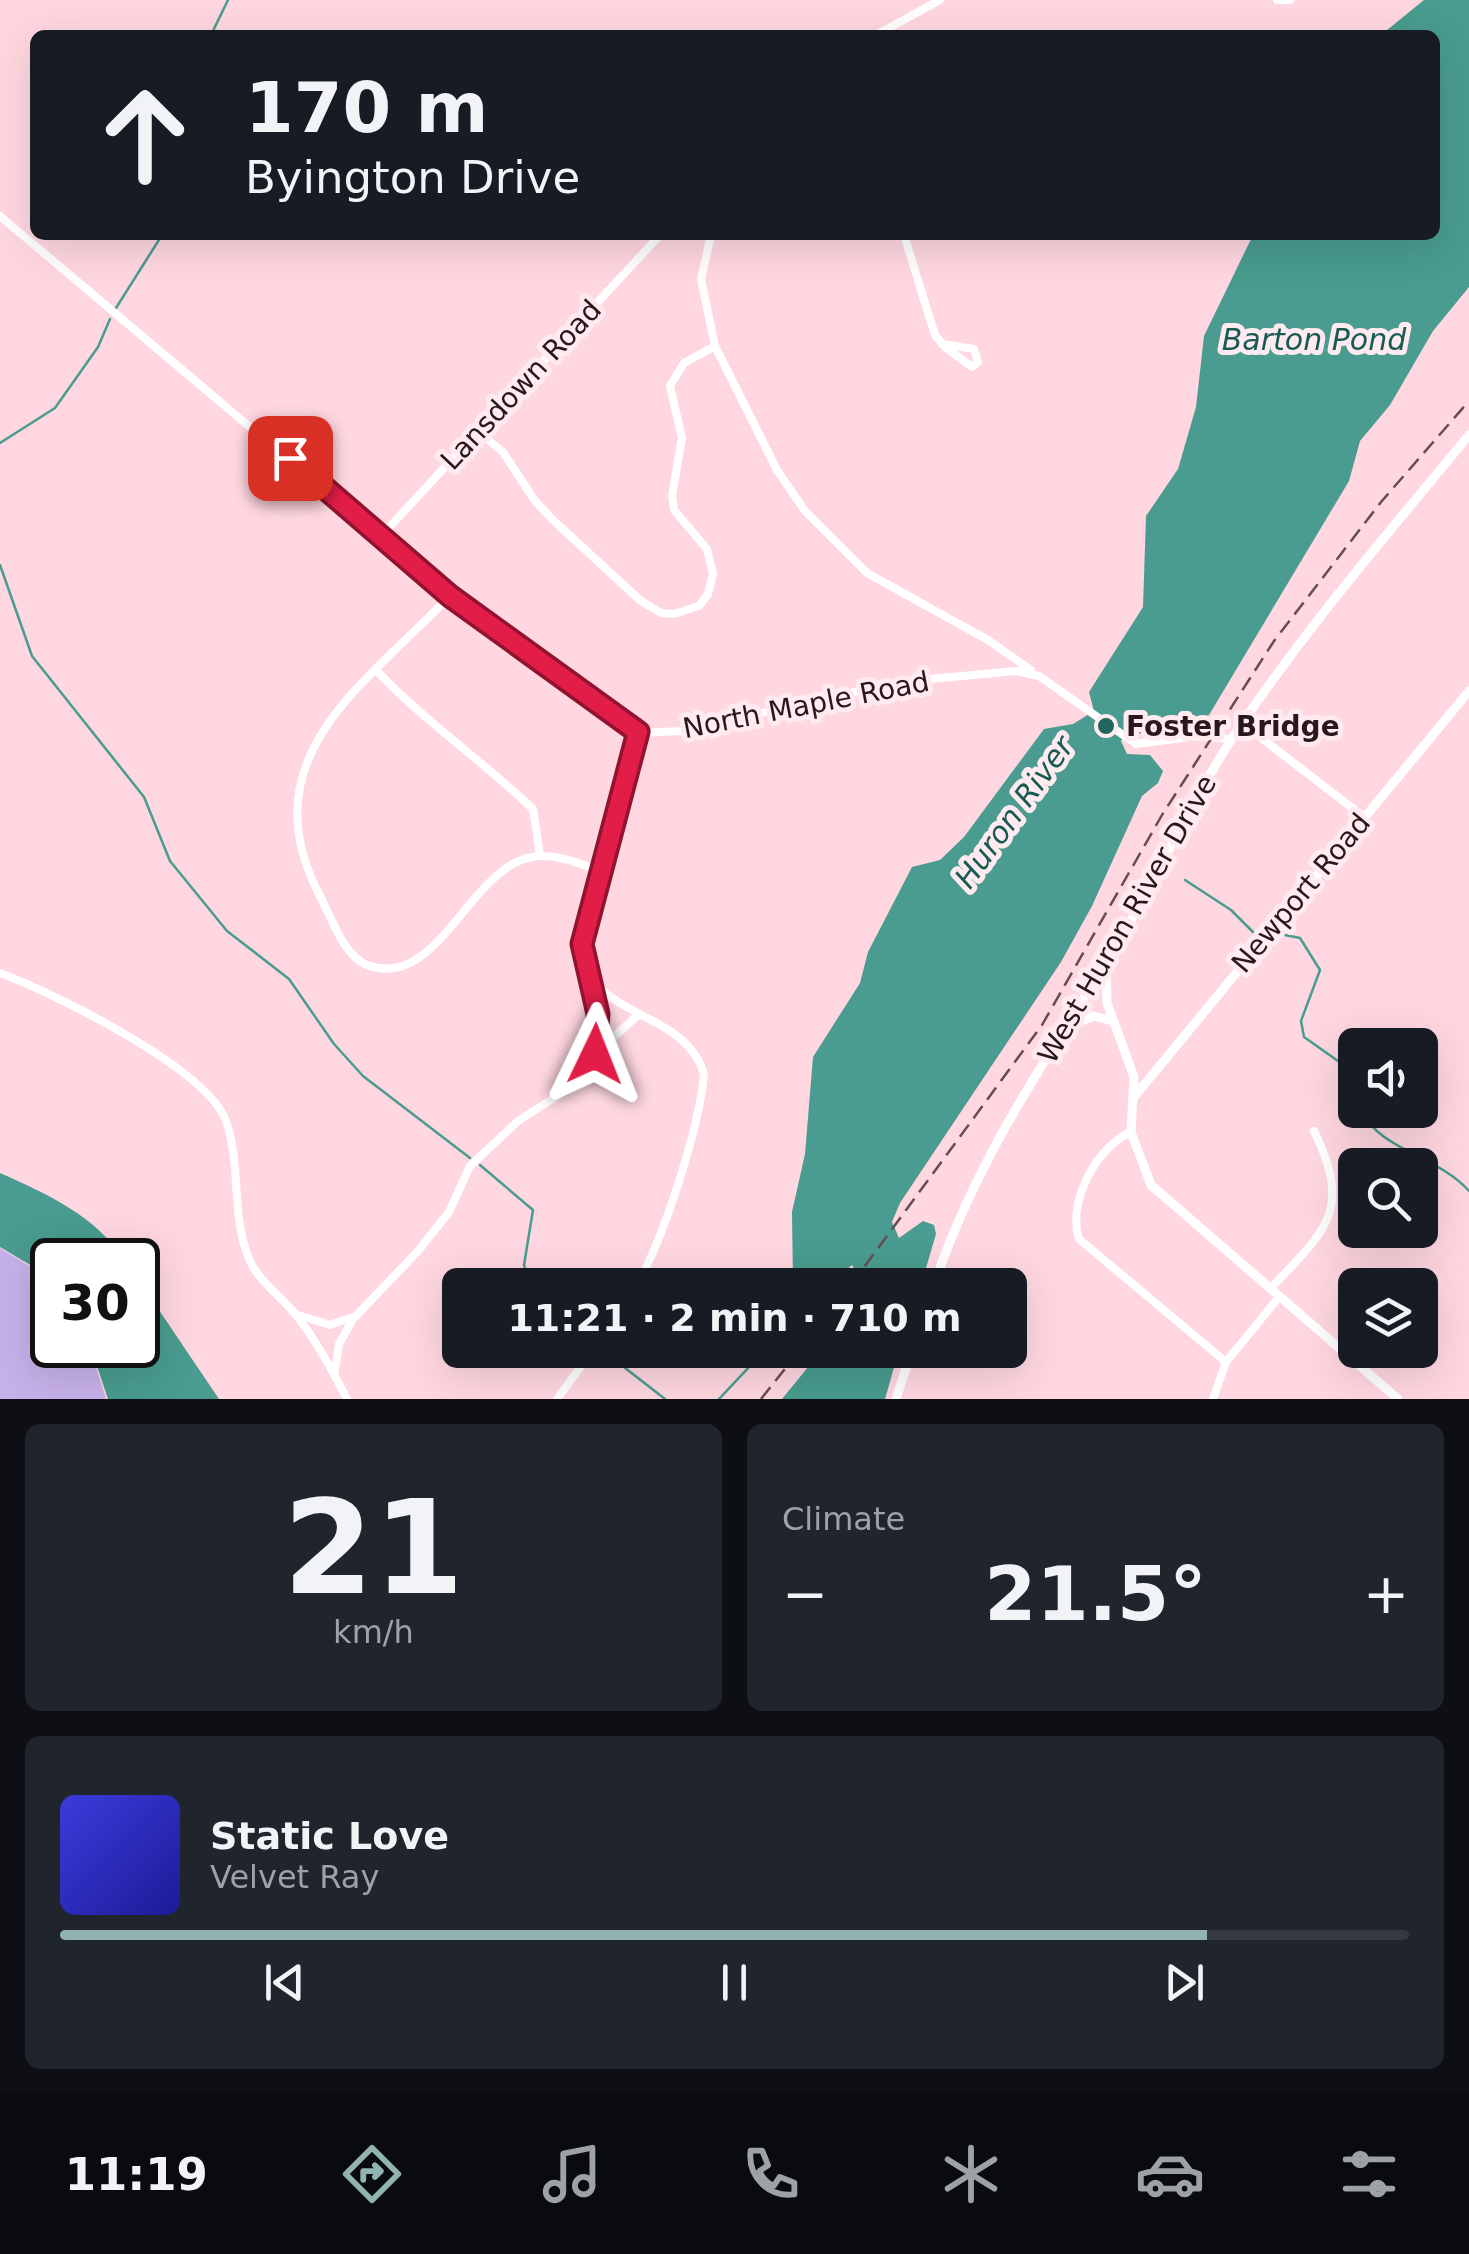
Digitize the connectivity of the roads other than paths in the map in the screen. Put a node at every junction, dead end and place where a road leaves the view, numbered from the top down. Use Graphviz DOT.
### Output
graph roads {
  1 [pos="940,0"];
  2 [pos="1277,0"];
  3 [pos="1290,0"];
  4 [pos="885,30"];
  5 [pos="0,216"];
  6 [pos="655,240"];
  7 [pos="709,240"];
  8 [pos="905,240"];
  9 [pos="942,344"];
  10 [pos="715,346"];
  11 [pos="478,432"];
  12 [pos="1469,435"];
  13 [pos="382,535"];
  14 [pos="450,596"];
  15 [pos="377,672"];
  16 [pos="1039,676"];
  17 [pos="1469,691"];
  18 [pos="1242,724"];
  19 [pos="638,732"];
  20 [pos="1232,739"];
  21 [pos="1364,818"];
  22 [pos="540,855"];
  23 [pos="601,870"];
  24 [pos="1106,962"];
  25 [pos="0,973"];
  26 [pos="593,984"];
  27 [pos="638,1014"];
  28 [pos="1112,1021"];
  29 [pos="1062,1030"];
  30 [pos="595,1054"];
  31 [pos="1134,1097"];
  32 [pos="1314,1131"];
  33 [pos="1132,1132"];
  34 [pos="647,1268"];
  35 [pos="940,1268"];
  36 [pos="1270,1289"];
  37 [pos="1279,1297"];
  38 [pos="296,1314"];
  39 [pos="356,1316"];
  40 [pos="1226,1362"];
  41 [pos="580,1368"];
  42 [pos="906,1368"];
  43 [pos="335,1373"];
  44 [pos="348,1399"];
  45 [pos="557,1399"];
  46 [pos="896,1399"];
  47 [pos="1213,1399"];
  48 [pos="1398,1399"];
  1 -- 4 [label="street"];
  2 -- 3 [label="street"];
  5 -- 13 [label="street"];
  6 -- 11 [label="street, Lansdown Road"];
  7 -- 10 [label="street"];
  8 -- 9 [label="street"];
  10 -- 11 [label="street"];
  10 -- 16 [label="street"];
  11 -- 13 [label="street, Lansdown Road"];
  12 -- 18 [label="street, West Huron River Drive"];
  13 -- 14 [label="street"];
  14 -- 15 [label="street"];
  14 -- 19 [label="street"];
  15 -- 22 [label="street"];
  15 -- 22 [label="street"];
  16 -- 19 [label="street, North Maple Road"];
  16 -- 20 [label="street"];
  17 -- 21 [label="street, Newport Road"];
  18 -- 20 [label="street, West Huron River Drive"];
  18 -- 21 [label="street"];
  19 -- 23 [label="street"];
  20 -- 24 [label="street, West Huron River Drive"];
  21 -- 31 [label="street, Newport Road"];
  22 -- 23 [label="street"];
  23 -- 26 [label="street"];
  24 -- 28 [label="street"];
  24 -- 29 [label="street, West Huron River Drive"];
  25 -- 38 [label="street"];
  26 -- 27 [label="street"];
  26 -- 30 [label="street"];
  27 -- 30 [label="street"];
  27 -- 34 [label="street"];
  28 -- 29 [label="street"];
  28 -- 31 [label="street"];
  29 -- 35 [label="street, West Huron River Drive"];
  30 -- 39 [label="street"];
  31 -- 33 [label="street"];
  32 -- 36 [label="street"];
  33 -- 36 [label="street"];
  33 -- 40 [label="street"];
  36 -- 37 [label="street"];
  37 -- 40 [label="street"];
  37 -- 48 [label="street"];
  38 -- 39 [label="street"];
  38 -- 43 [label="street"];
  39 -- 43 [label="street"];
  40 -- 47 [label="street"];
  41 -- 45 [label="street"];
  42 -- 46 [label="street"];
  43 -- 44 [label="street"];
}
